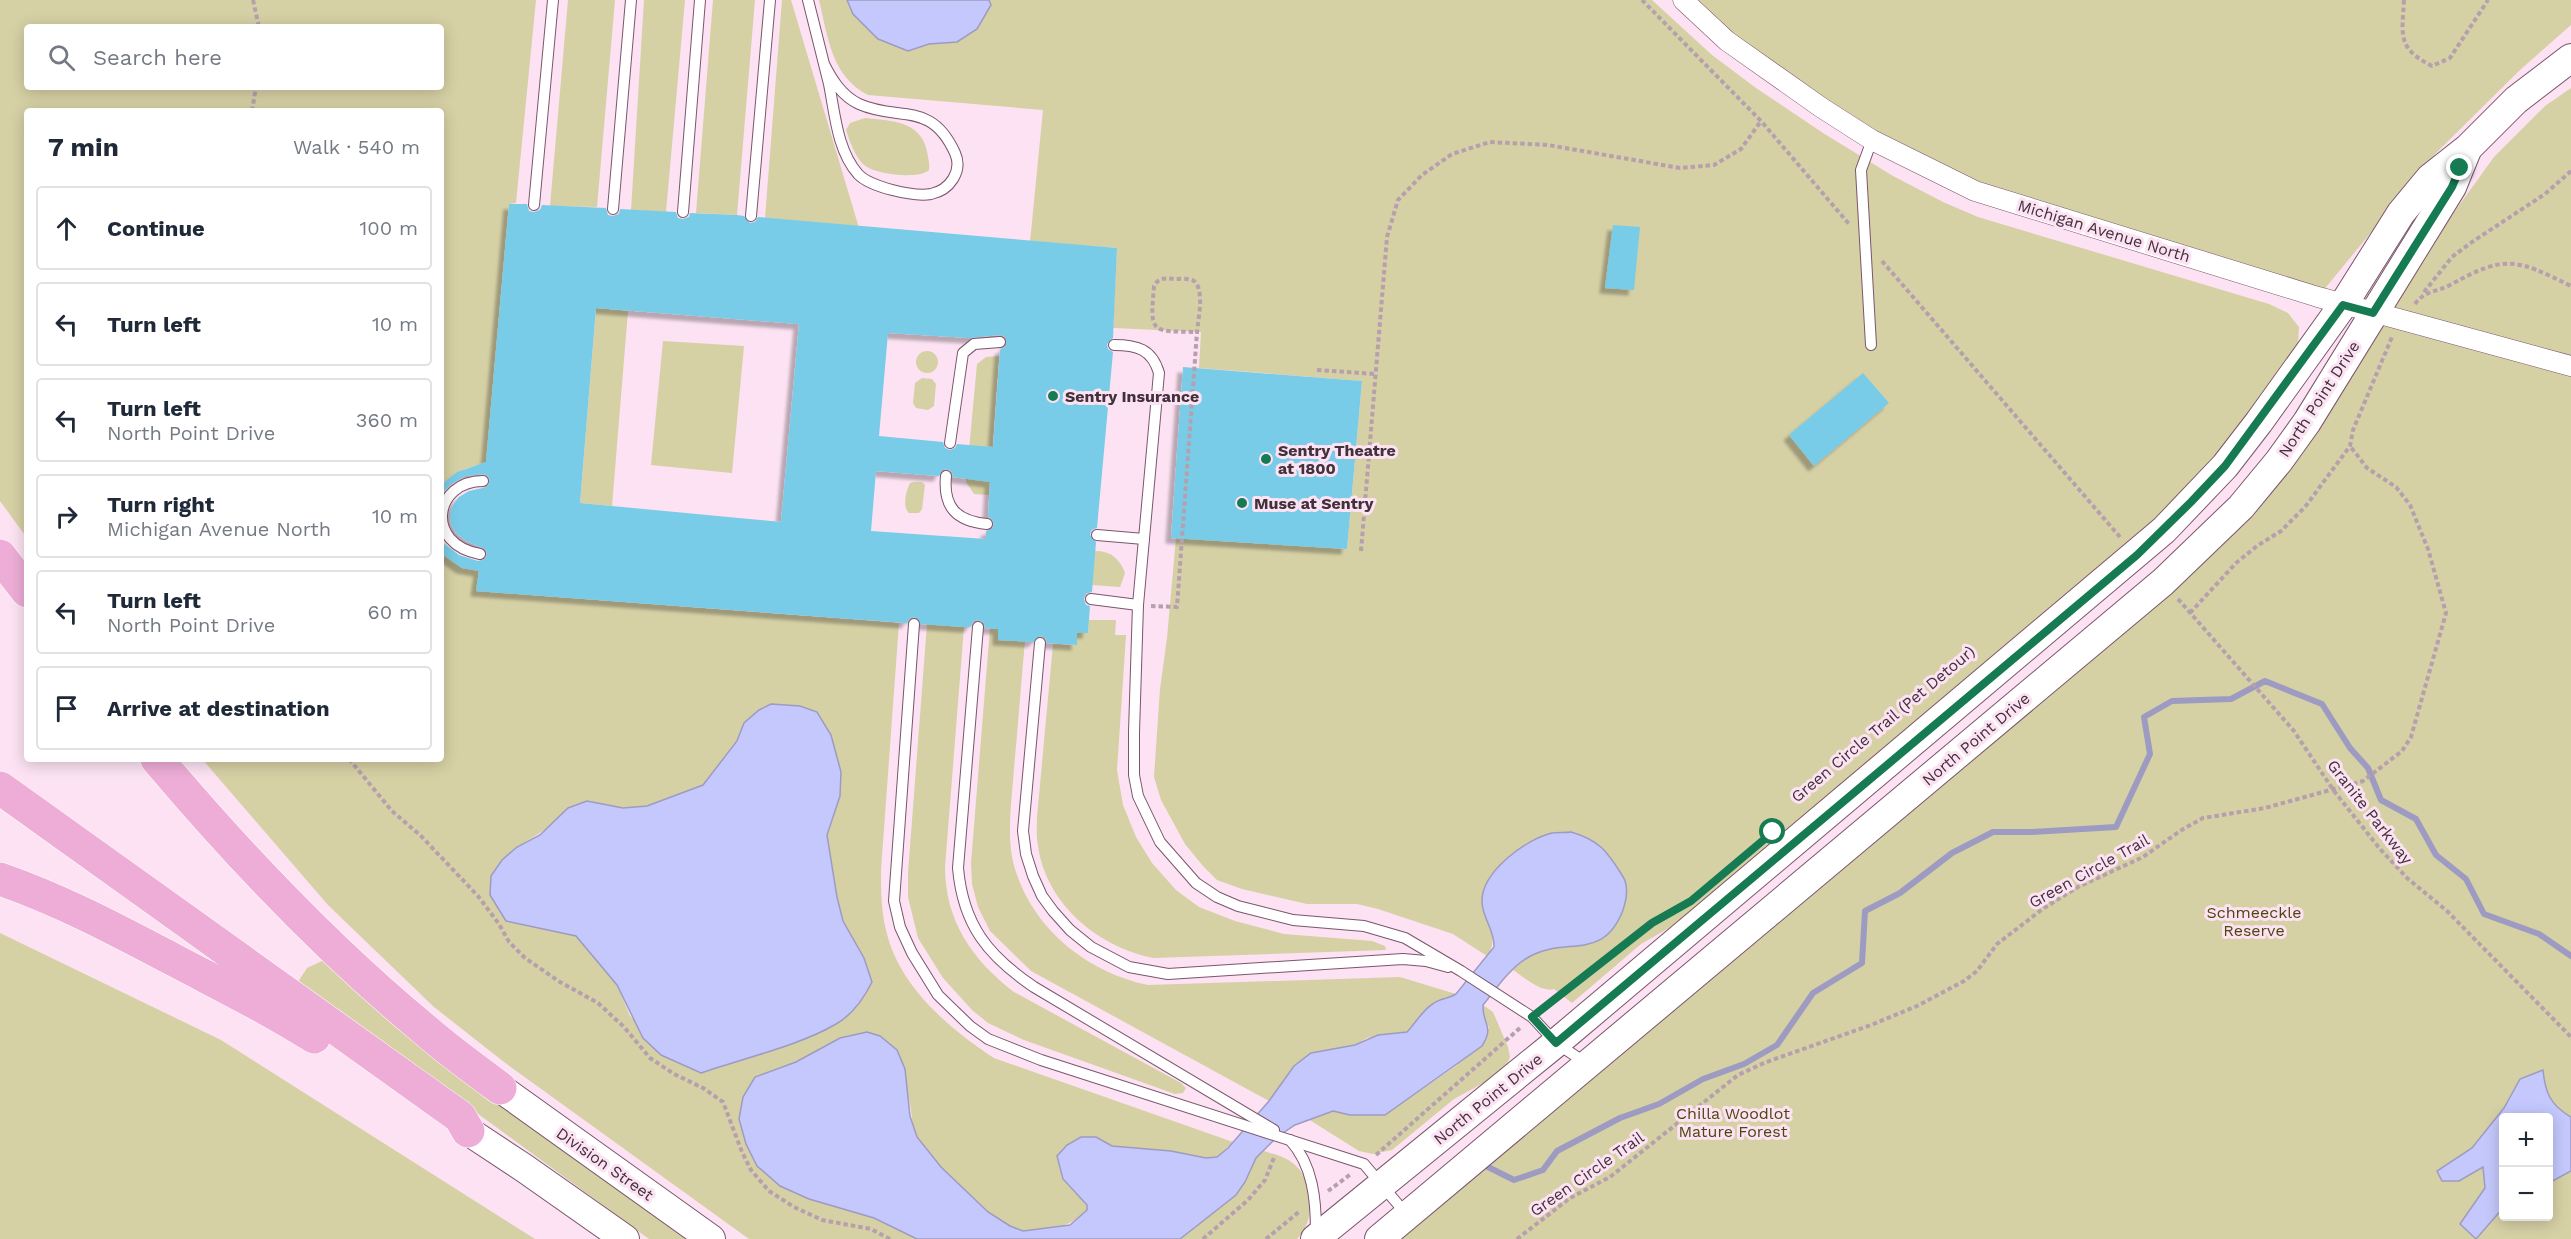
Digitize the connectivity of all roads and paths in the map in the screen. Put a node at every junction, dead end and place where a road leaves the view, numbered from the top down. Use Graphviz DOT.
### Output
graph roads {
  1 [pos="253,0"];
  2 [pos="553,0"];
  3 [pos="631,0"];
  4 [pos="700,0"];
  5 [pos="770,0"];
  6 [pos="808,0"];
  7 [pos="1642,0"];
  8 [pos="1683,0"];
  9 [pos="2404,0"];
  10 [pos="2488,0"];
  11 [pos="258,24"];
  12 [pos="2571,58"];
  13 [pos="824,64"];
  14 [pos="256,90"];
  15 [pos="252,108"];
  16 [pos="1761,121"];
  17 [pos="1872,140"];
  18 [pos="2468,148"];
  19 [pos="2571,171"];
  20 [pos="534,205"];
  21 [pos="613,209"];
  22 [pos="683,212"];
  23 [pos="751,216"];
  24 [pos="1864,240"];
  25 [pos="2571,286"];
  26 [pos="2343,305"];
  27 [pos="2373,313"];
  28 [pos="1197,332"];
  29 [pos="2389,340"];
  30 [pos="1000,342"];
  31 [pos="1114,345"];
  32 [pos="1871,345"];
  33 [pos="2571,366"];
  34 [pos="1317,370"];
  35 [pos="1375,374"];
  36 [pos="950,443"];
  37 [pos="2350,446"];
  38 [pos="946,476"];
  39 [pos="483,481"];
  40 [pos="444,506"];
  41 [pos="987,524"];
  42 [pos="444,527"];
  43 [pos="1097,535"];
  44 [pos="1144,539"];
  45 [pos="2112,546"];
  46 [pos="1361,551"];
  47 [pos="480,554"];
  48 [pos="0,556"];
  49 [pos="24,587"];
  50 [pos="1091,599"];
  51 [pos="1138,605"];
  52 [pos="914,624"];
  53 [pos="978,627"];
  54 [pos="1040,643"];
  55 [pos="160,762"];
  56 [pos="351,762"];
  57 [pos="0,788"];
  58 [pos="2334,791"];
  59 [pos="0,879"];
  60 [pos="1676,909"];
  61 [pos="1461,971"];
  62 [pos="1532,1017"];
  63 [pos="2571,1037"];
  64 [pos="1556,1043"];
  65 [pos="1589,1065"];
  66 [pos="500,1088"];
  67 [pos="1248,1121"];
  68 [pos="468,1131"];
  69 [pos="1292,1140"];
  70 [pos="1275,1155"];
  71 [pos="1364,1164"];
  72 [pos="1383,1185"];
  73 [pos="1316,1199"];
  74 [pos="1407,1215"];
  75 [pos="1316,1238"];
  76 [pos="625,1239"];
  77 [pos="711,1239"];
  78 [pos="890,1239"];
  79 [pos="1203,1239"];
  80 [pos="1266,1239"];
  81 [pos="1379,1239"];
  82 [pos="1517,1239"];
  1 -- 11 [label="path"];
  2 -- 20 [label="lane"];
  3 -- 21 [label="lane"];
  4 -- 22 [label="lane"];
  5 -- 23 [label="lane"];
  6 -- 13 [label="lane"];
  7 -- 16 [label="path"];
  8 -- 17 [label="street, Michigan Avenue North"];
  9 -- 10 [label="path"];
  12 -- 18 [label="street, North Point Drive"];
  13 -- 13 [label="lane"];
  14 -- 15 [label="path"];
  16 -- 24 [label="path"];
  16 -- 35 [label="path"];
  17 -- 24 [label="lane"];
  17 -- 26 [label="street, Michigan Avenue North"];
  18 -- 26 [label="street, North Point Drive"];
  18 -- 27 [label="street, North Point Drive"];
  19 -- 25 [label="path"];
  24 -- 32 [label="lane"];
  24 -- 45 [label="path"];
  26 -- 27 [label="street, Michigan Avenue North"];
  26 -- 64 [label="street, North Point Drive"];
  27 -- 33 [label="street, Michigan Avenue North"];
  27 -- 65 [label="street, North Point Drive"];
  28 -- 28 [label="path"];
  28 -- 51 [label="path"];
  29 -- 37 [label="path"];
  30 -- 36 [label="lane"];
  31 -- 44 [label="lane"];
  34 -- 35 [label="path"];
  35 -- 46 [label="path"];
  37 -- 58 [label="path, Green Circle Trail"];
  37 -- 58 [label="path, Granite Parkway"];
  38 -- 41 [label="lane"];
  39 -- 40 [label="lane"];
  42 -- 47 [label="lane"];
  43 -- 44 [label="lane"];
  44 -- 51 [label="lane"];
  48 -- 49 [label="highway"];
  50 -- 51 [label="lane"];
  51 -- 61 [label="lane"];
  52 -- 67 [label="lane"];
  53 -- 67 [label="lane"];
  54 -- 61 [label="lane"];
  55 -- 66 [label="highway"];
  56 -- 78 [label="path"];
  57 -- 68 [label="highway"];
  58 -- 63 [label="path, Granite Parkway"];
  58 -- 82 [label="path, Green Circle Trail"];
  59 -- 68 [label="highway"];
  60 -- 62 [label="path"];
  61 -- 62 [label="lane"];
  62 -- 64 [label="lane"];
  62 -- 71 [label="path"];
  64 -- 65 [label="lane"];
  64 -- 72 [label="street, North Point Drive"];
  65 -- 74 [label="street, North Point Drive"];
  66 -- 77 [label="street, Division Street"];
  67 -- 69 [label="lane"];
  68 -- 76 [label="street"];
  69 -- 71 [label="lane"];
  69 -- 73 [label="lane"];
  70 -- 79 [label="path"];
  71 -- 72 [label="lane"];
  71 -- 73 [label="path"];
  72 -- 74 [label="lane"];
  72 -- 75 [label="street, North Point Drive"];
  73 -- 75 [label="lane"];
  73 -- 80 [label="path"];
  74 -- 81 [label="street, North Point Drive"];
}
